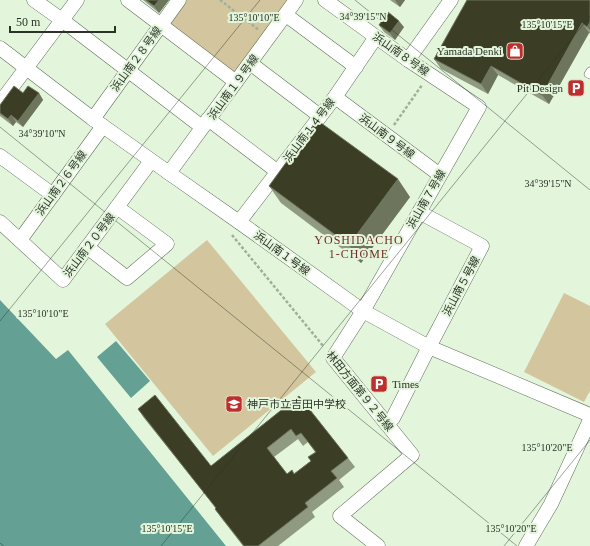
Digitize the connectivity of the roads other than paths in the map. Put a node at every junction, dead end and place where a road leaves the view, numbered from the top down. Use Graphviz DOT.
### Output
graph roads {
  1 [pos="34,0"];
  2 [pos="77,0"];
  3 [pos="128,0"];
  4 [pos="179,0"];
  5 [pos="296,0"];
  6 [pos="325,0"];
  7 [pos="448,1"];
  8 [pos="286,14"];
  9 [pos="62,20"];
  10 [pos="161,25"];
  11 [pos="376,37"];
  12 [pos="0,48"];
  13 [pos="408,60"];
  14 [pos="250,63"];
  15 [pos="356,67"];
  16 [pos="26,68"];
  17 [pos="128,71"];
  18 [pos="590,71"];
  19 [pos="590,75"];
  20 [pos="236,82"];
  21 [pos="335,97"];
  22 [pos="0,104"];
  23 [pos="479,107"];
  24 [pos="320,116"];
  25 [pos="98,122"];
  26 [pos="205,123"];
  27 [pos="0,156"];
  28 [pos="151,161"];
  29 [pos="278,172"];
  30 [pos="169,173"];
  31 [pos="440,175"];
  32 [pos="53,195"];
  33 [pos="117,207"];
  34 [pos="419,212"];
  35 [pos="0,222"];
  36 [pos="239,222"];
  37 [pos="20,240"];
  38 [pos="87,247"];
  39 [pos="363,311"];
  40 [pos="428,347"];
  41 [pos="333,358"];
  42 [pos="590,415"];
  43 [pos="590,420"];
  44 [pos="387,424"];
  45 [pos="378,546"];
  46 [pos="526,546"];
  1 -- 9 [label="street"];
  2 -- 9 [label="street"];
  3 -- 10 [label="street"];
  4 -- 10 [label="street, 浜山南２８号線"];
  5 -- 8 [label="street, 浜山南１９号線"];
  6 -- 11 [label="street, 浜山南８号線"];
  7 -- 13 [label="street"];
  8 -- 14 [label="street, 浜山南１９号線"];
  8 -- 15 [label="street"];
  9 -- 16 [label="street"];
  9 -- 17 [label="street"];
  10 -- 17 [label="street, 浜山南２８号線"];
  10 -- 20 [label="street"];
  11 -- 13 [label="street, 浜山南８号線"];
  11 -- 15 [label="street, 浜山南１４号線"];
  12 -- 16 [label="street, 浜山南１号線"];
  13 -- 23 [label="street, 浜山南８号線"];
  14 -- 20 [label="street, 浜山南１９号線"];
  14 -- 24 [label="street"];
  15 -- 21 [label="street, 浜山南１４号線"];
  16 -- 22 [label="street"];
  16 -- 25 [label="street, 浜山南１号線"];
  17 -- 25 [label="street, 浜山南２８号線"];
  17 -- 26 [label="street"];
  18 -- 19 [label="lane"];
  20 -- 26 [label="street, 浜山南１９号線"];
  21 -- 24 [label="street, 浜山南１４号線"];
  21 -- 31 [label="street, 浜山南９号線"];
  23 -- 31 [label="street, 浜山南７号線"];
  24 -- 29 [label="street, 浜山南１４号線"];
  25 -- 28 [label="street, 浜山南１号線"];
  25 -- 32 [label="street, 浜山南２６号線"];
  26 -- 29 [label="street"];
  26 -- 30 [label="street, 浜山南１９号線"];
  27 -- 32 [label="street"];
  28 -- 30 [label="street, 浜山南１号線"];
  28 -- 33 [label="street, 浜山南２０号線"];
  29 -- 36 [label="street, 浜山南１４号線"];
  30 -- 36 [label="street, 浜山南１号線"];
  31 -- 34 [label="street, 浜山南７号線"];
  32 -- 37 [label="street, 浜山南２６号線"];
  33 -- 38 [label="street, 浜山南２０号線"];
  33 -- 38 [label="street"];
  34 -- 39 [label="street, 浜山南７号線"];
  34 -- 40 [label="street, 浜山南５号線"];
  35 -- 37 [label="street, 浜山南２０号線"];
  36 -- 39 [label="street, 浜山南１号線"];
  37 -- 38 [label="street, 浜山南２０号線"];
  39 -- 40 [label="street, 浜山南１号線"];
  39 -- 41 [label="street, 浜山南７号線"];
  40 -- 42 [label="street, 浜山南１号線"];
  40 -- 44 [label="street"];
  41 -- 44 [label="street, 林田方面第９２号線"];
  43 -- 46 [label="street"];
  44 -- 45 [label="street, 林田方面第９２号線"];
}
